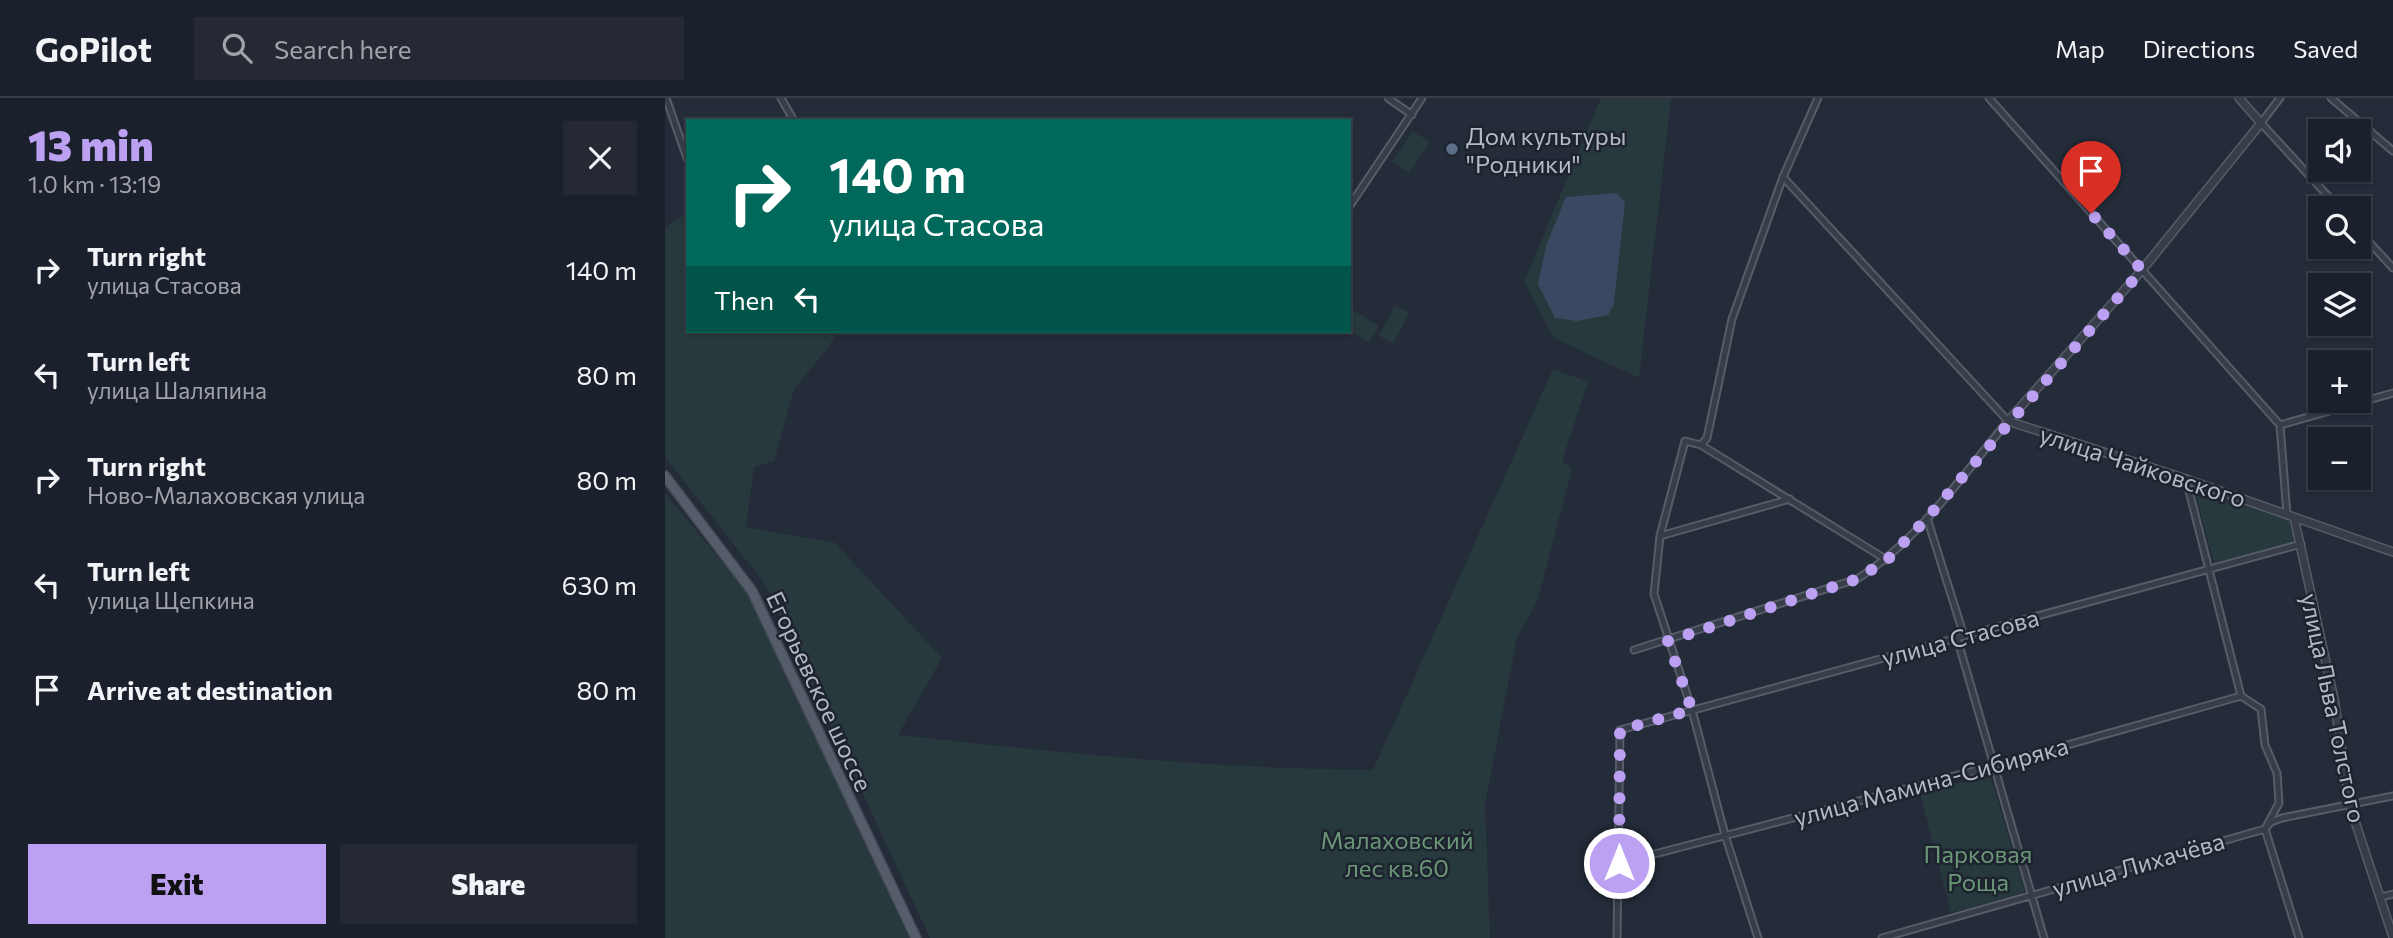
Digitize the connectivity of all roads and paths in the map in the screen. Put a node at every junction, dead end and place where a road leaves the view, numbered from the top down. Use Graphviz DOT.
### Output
graph roads {
  1 [pos="666,98"];
  2 [pos="781,98"];
  3 [pos="1388,98"];
  4 [pos="1422,98"];
  5 [pos="1818,98"];
  6 [pos="1989,98"];
  7 [pos="2239,98"];
  8 [pos="2280,98"];
  9 [pos="2331,98"];
  10 [pos="1412,115"];
  11 [pos="795,119"];
  12 [pos="2261,123"];
  13 [pos="2393,151"];
  14 [pos="686,155"];
  15 [pos="1783,177"];
  16 [pos="2328,196"];
  17 [pos="1351,204"];
  18 [pos="2371,244"];
  19 [pos="2393,268"];
  20 [pos="2142,270"];
  21 [pos="2393,393"];
  22 [pos="2008,421"];
  23 [pos="2280,425"];
  24 [pos="1701,445"];
  25 [pos="665,476"];
  26 [pos="2186,479"];
  27 [pos="1790,499"];
  28 [pos="2291,516"];
  29 [pos="1927,518"];
  30 [pos="1660,536"];
  31 [pos="2301,544"];
  32 [pos="2393,552"];
  33 [pos="1887,560"];
  34 [pos="2210,569"];
  35 [pos="1961,637"];
  36 [pos="1668,641"];
  37 [pos="1634,650"];
  38 [pos="2241,696"];
  39 [pos="1692,710"];
  40 [pos="1993,766"];
  41 [pos="2393,796"];
  42 [pos="2350,806"];
  43 [pos="2266,829"];
  44 [pos="1725,835"];
  45 [pos="1619,863"];
  46 [pos="2032,894"];
  47 [pos="2393,894"];
  48 [pos="2381,897"];
  49 [pos="2393,937"];
  50 [pos="916,938"];
  51 [pos="1617,938"];
  52 [pos="1758,938"];
  53 [pos="1882,938"];
  54 [pos="2044,938"];
  55 [pos="2299,938"];
  1 -- 14 [label="street"];
  2 -- 11 [label="street"];
  3 -- 10 [label="street"];
  4 -- 10 [label="street"];
  5 -- 15 [label="street"];
  6 -- 20 [label="street"];
  7 -- 12 [label="street"];
  8 -- 12 [label="street"];
  9 -- 13 [label="street"];
  10 -- 17 [label="street"];
  12 -- 16 [label="street"];
  12 -- 20 [label="street"];
  15 -- 22 [label="street, улица Чайковского"];
  15 -- 24 [label="street"];
  18 -- 19 [label="street"];
  20 -- 22 [label="street"];
  20 -- 23 [label="street"];
  21 -- 23 [label="street"];
  22 -- 26 [label="street, улица Чайковского"];
  22 -- 29 [label="street"];
  23 -- 28 [label="street"];
  24 -- 27 [label="street"];
  24 -- 30 [label="street"];
  25 -- 50 [label="main road, Егорьевское шоссе"];
  26 -- 28 [label="street, улица Чайковского"];
  26 -- 34 [label="street"];
  27 -- 30 [label="street"];
  27 -- 33 [label="street"];
  28 -- 31 [label="street, улица Льва Толстого"];
  28 -- 32 [label="street, улица Чайковского"];
  29 -- 33 [label="street"];
  29 -- 35 [label="street"];
  30 -- 36 [label="street"];
  31 -- 34 [label="street, улица Стасова"];
  31 -- 42 [label="street, улица Льва Толстого"];
  33 -- 36 [label="street"];
  34 -- 35 [label="street, улица Стасова"];
  34 -- 38 [label="street"];
  35 -- 39 [label="street, улица Стасова"];
  35 -- 40 [label="street"];
  36 -- 37 [label="street"];
  36 -- 39 [label="street"];
  38 -- 40 [label="street, улица Мамина-Сибиряка"];
  38 -- 43 [label="street"];
  39 -- 44 [label="street"];
  39 -- 45 [label="street, улица Стасова"];
  40 -- 44 [label="street, улица Мамина-Сибиряка"];
  40 -- 46 [label="street"];
  41 -- 42 [label="street, улица Лихачёва"];
  42 -- 43 [label="street, улица Лихачёва"];
  42 -- 48 [label="street, улица Льва Толстого"];
  43 -- 46 [label="street, улица Лихачёва"];
  43 -- 55 [label="street"];
  44 -- 45 [label="street, улица Мамина-Сибиряка"];
  44 -- 52 [label="street"];
  45 -- 51 [label="street"];
  46 -- 53 [label="street, улица Лихачёва"];
  46 -- 54 [label="street"];
  47 -- 48 [label="street"];
  48 -- 49 [label="street, улица Льва Толстого"];
}
